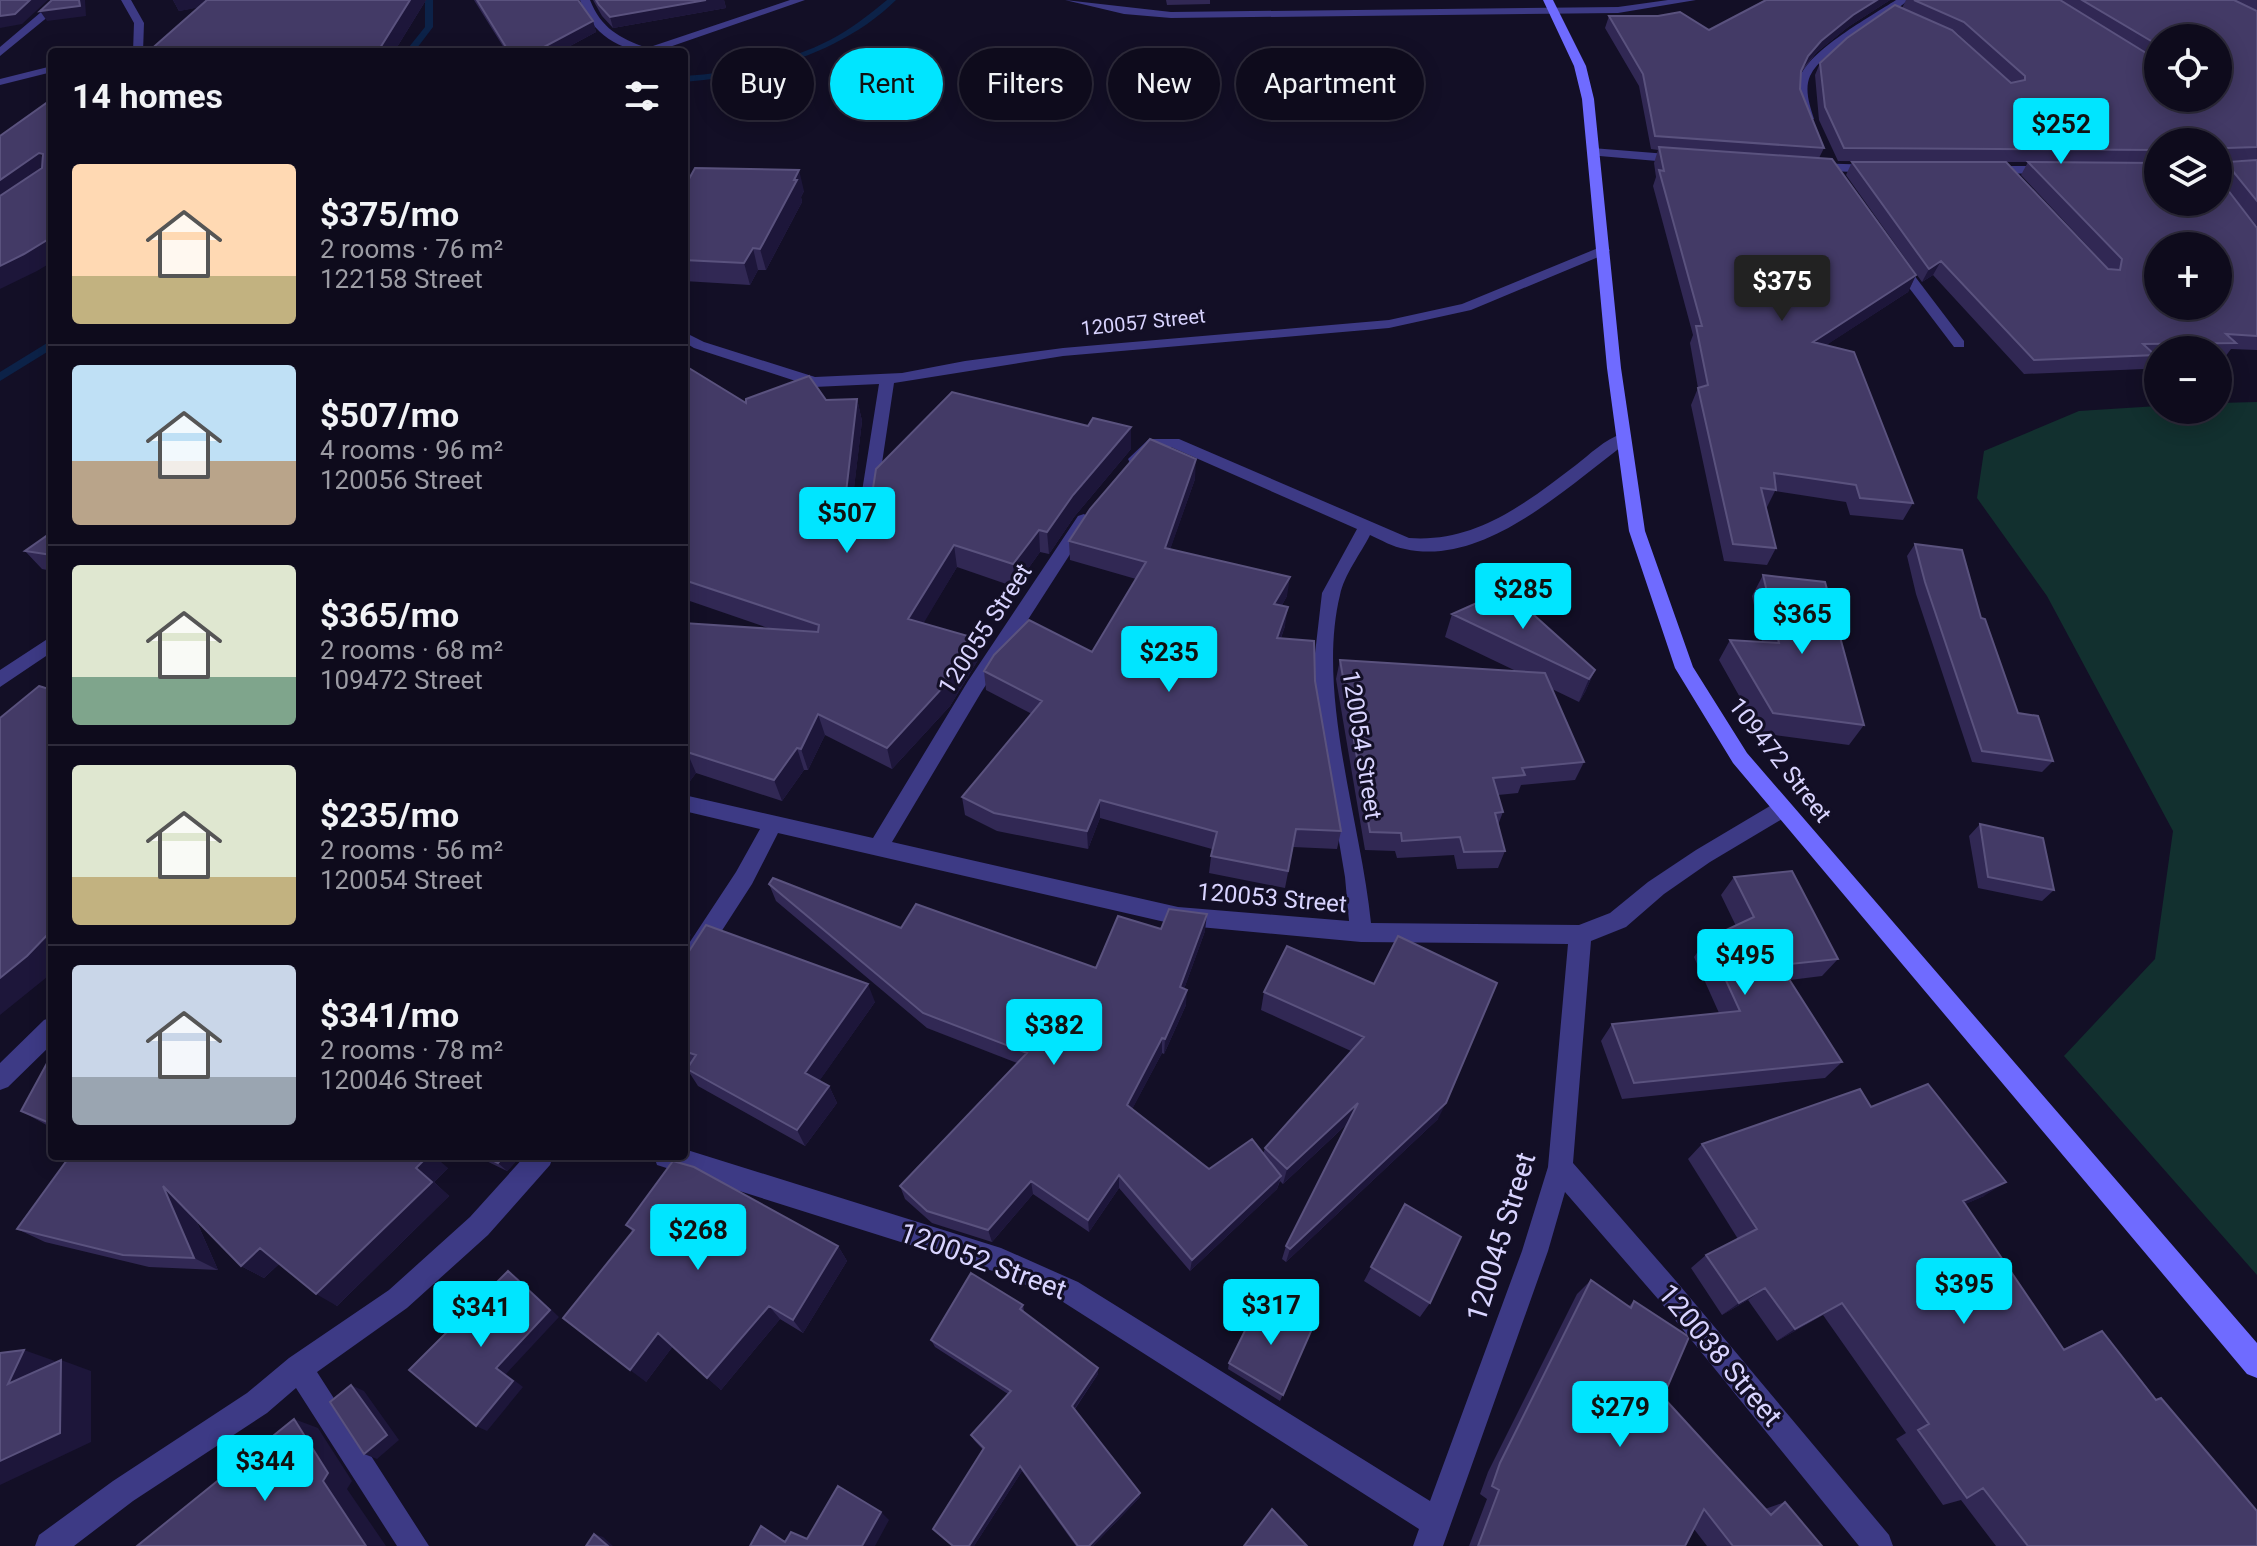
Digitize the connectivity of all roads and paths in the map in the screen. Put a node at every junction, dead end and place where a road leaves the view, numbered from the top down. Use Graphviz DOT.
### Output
graph roads {
  1 [pos="56,0"];
  2 [pos="126,0"];
  3 [pos="585,0"];
  4 [pos="800,0"];
  5 [pos="1070,0"];
  6 [pos="1691,0"];
  7 [pos="1903,0"];
  8 [pos="1364,6"];
  9 [pos="1551,6"];
  10 [pos="1888,10"];
  11 [pos="1902,15"];
  12 [pos="138,48"];
  13 [pos="638,48"];
  14 [pos="654,48"];
  15 [pos="0,53"];
  16 [pos="48,70"];
  17 [pos="0,82"];
  18 [pos="1814,136"];
  19 [pos="1592,152"];
  20 [pos="1699,160"];
  21 [pos="1801,166"];
  22 [pos="1891,169"];
  23 [pos="1977,170"];
  24 [pos="2005,170"];
  25 [pos="2060,170"];
  26 [pos="2016,181"];
  27 [pos="1603,250"];
  28 [pos="1888,250"];
  29 [pos="688,338"];
  30 [pos="1959,344"];
  31 [pos="887,380"];
  32 [pos="1622,439"];
  33 [pos="1119,479"];
  34 [pos="1101,501"];
  35 [pos="865,523"];
  36 [pos="1366,527"];
  37 [pos="48,646"];
  38 [pos="0,680"];
  39 [pos="688,804"];
  40 [pos="1782,809"];
  41 [pos="773,823"];
  42 [pos="878,847"];
  43 [pos="1361,932"];
  44 [pos="1580,935"];
  45 [pos="688,964"];
  46 [pos="48,1032"];
  47 [pos="0,1079"];
  48 [pos="537,1160"];
  49 [pos="679,1160"];
  50 [pos="1560,1167"];
  51 [pos="2257,1364"];
  52 [pos="299,1368"];
  53 [pos="1432,1534"];
  54 [pos="50,1546"];
  55 [pos="414,1546"];
  56 [pos="1878,1546"];
  1 -- 15 [label="street"];
  2 -- 12 [label="street"];
  3 -- 13 [label="street"];
  4 -- 14 [label="street"];
  5 -- 8 [label="street"];
  6 -- 9 [label="street"];
  7 -- 10 [label="street"];
  8 -- 9 [label="street"];
  9 -- 19 [label="street, 109472 Street"];
  10 -- 11 [label="street"];
  10 -- 18 [label="street"];
  16 -- 17 [label="street"];
  19 -- 20 [label="street"];
  19 -- 27 [label="street, 109472 Street"];
  21 -- 22 [label="street"];
  23 -- 24 [label="street"];
  24 -- 25 [label="street"];
  24 -- 26 [label="street"];
  27 -- 31 [label="street, 120057 Street"];
  27 -- 32 [label="street, 109472 Street"];
  28 -- 30 [label="street"];
  29 -- 31 [label="street, 120057 Street"];
  31 -- 35 [label="street"];
  32 -- 36 [label="street"];
  32 -- 40 [label="street, 109472 Street"];
  33 -- 36 [label="street"];
  34 -- 42 [label="street, 120055 Street"];
  36 -- 43 [label="street, 120054 Street"];
  37 -- 38 [label="street"];
  39 -- 41 [label="street, 120053 Street"];
  40 -- 44 [label="street, 120053 Street"];
  40 -- 51 [label="street, 109472 Street"];
  41 -- 42 [label="street, 120053 Street"];
  41 -- 45 [label="street"];
  42 -- 43 [label="street, 120053 Street"];
  43 -- 44 [label="street, 120053 Street"];
  44 -- 50 [label="street, 120045 Street"];
  46 -- 47 [label="street"];
  48 -- 52 [label="street"];
  49 -- 53 [label="street, 120052 Street"];
  50 -- 53 [label="street, 120045 Street"];
  50 -- 56 [label="street, 120038 Street"];
  52 -- 54 [label="street"];
  52 -- 55 [label="street"];
}
